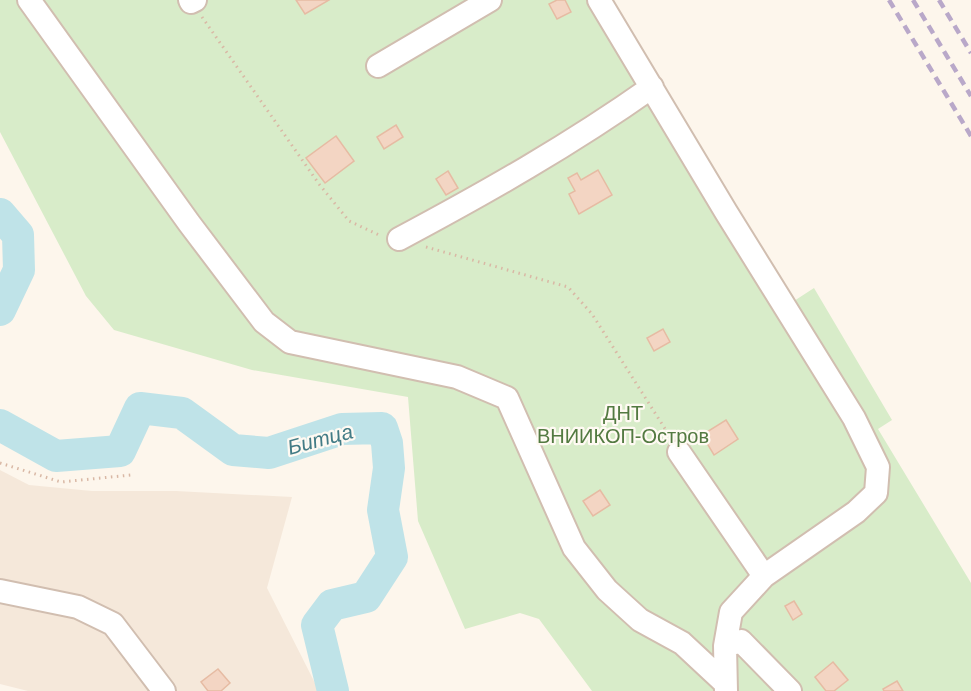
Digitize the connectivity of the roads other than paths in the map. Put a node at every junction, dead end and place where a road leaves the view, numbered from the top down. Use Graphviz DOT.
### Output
graph roads {
  1 [pos="29,0"];
  2 [pos="190,0"];
  3 [pos="195,0"];
  4 [pos="490,0"];
  5 [pos="599,0"];
  6 [pos="378,66"];
  7 [pos="652,87"];
  8 [pos="399,239"];
  9 [pos="679,452"];
  10 [pos="764,576"];
  11 [pos="0,591"];
  12 [pos="725,646"];
  13 [pos="725,687"];
  14 [pos="164,691"];
  15 [pos="790,691"];
  1 -- 13 [label="lane"];
  2 -- 3 [label="lane"];
  4 -- 6 [label="lane"];
  5 -- 7 [label="lane"];
  7 -- 8 [label="lane"];
  7 -- 10 [label="lane"];
  9 -- 10 [label="lane"];
  10 -- 12 [label="lane"];
  11 -- 14 [label="lane"];
  12 -- 13 [label="lane"];
  12 -- 15 [label="lane"];
}
